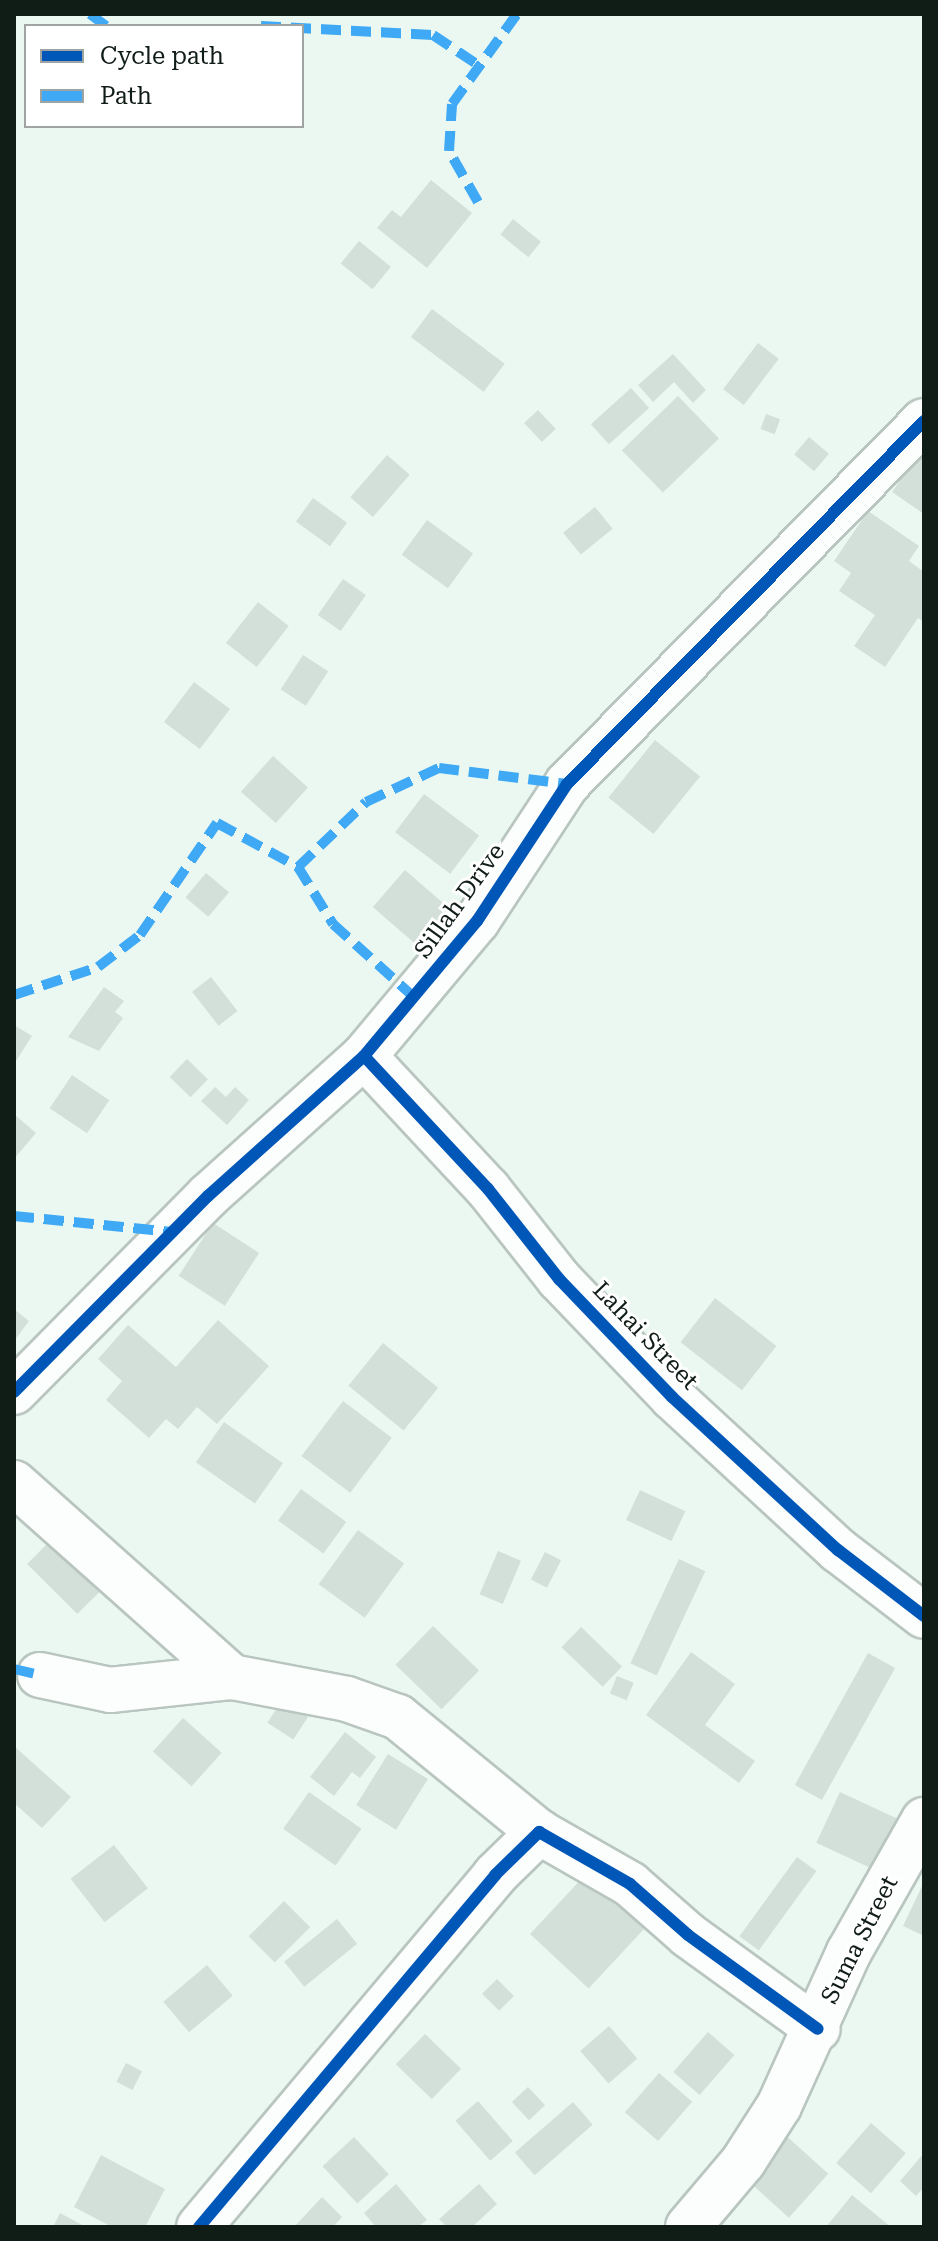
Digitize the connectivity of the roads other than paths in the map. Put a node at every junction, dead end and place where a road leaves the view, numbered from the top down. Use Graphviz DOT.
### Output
graph roads {
  1 [pos="924,421"];
  2 [pos="364,1056"];
  3 [pos="14,1392"];
  4 [pos="14,1483"];
  5 [pos="924,1616"];
  6 [pos="40,1675"];
  7 [pos="232,1677"];
  8 [pos="924,1820"];
  9 [pos="539,1832"];
  10 [pos="818,2029"];
  11 [pos="199,2227"];
  12 [pos="688,2227"];
  1 -- 2 [label="street, Sillah Drive"];
  2 -- 3 [label="street, Sillah Drive"];
  2 -- 5 [label="street, Lahai Street"];
  4 -- 7 [label="street"];
  6 -- 7 [label="street"];
  7 -- 9 [label="street"];
  8 -- 10 [label="street, Suma Street"];
  9 -- 10 [label="street"];
  9 -- 11 [label="street"];
  10 -- 12 [label="street, Suma Street"];
}
